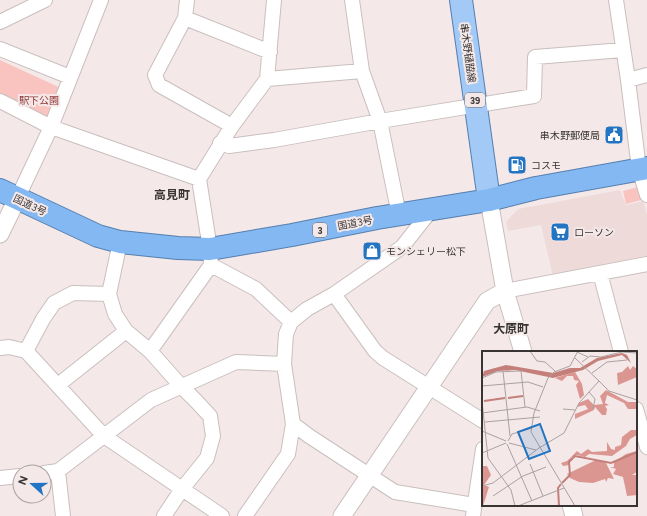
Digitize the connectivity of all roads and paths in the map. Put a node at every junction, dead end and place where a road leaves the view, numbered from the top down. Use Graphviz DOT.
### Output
graph roads {
  1 [pos="45,0"];
  2 [pos="101,0"];
  3 [pos="187,0"];
  4 [pos="274,0"];
  5 [pos="352,0"];
  6 [pos="460,0"];
  7 [pos="616,0"];
  8 [pos="185,18"];
  9 [pos="0,22"];
  10 [pos="0,49"];
  11 [pos="623,50"];
  12 [pos="270,52"];
  13 [pos="362,70"];
  14 [pos="647,75"];
  15 [pos="70,77"];
  16 [pos="267,78"];
  17 [pos="628,80"];
  18 [pos="0,101"];
  19 [pos="476,106"];
  20 [pos="380,121"];
  21 [pos="232,126"];
  22 [pos="51,127"];
  23 [pos="220,143"];
  24 [pos="643,169"];
  25 [pos="199,179"];
  26 [pos="9,195"];
  27 [pos="647,195"];
  28 [pos="489,200"];
  29 [pos="432,209"];
  30 [pos="399,215"];
  31 [pos="0,234"];
  32 [pos="120,242"];
  33 [pos="211,257"];
  34 [pos="647,264"];
  35 [pos="600,273"];
  36 [pos="505,291"];
  37 [pos="109,294"];
  38 [pos="334,294"];
  39 [pos="291,322"];
  40 [pos="126,330"];
  41 [pos="0,348"];
  42 [pos="26,351"];
  43 [pos="150,351"];
  44 [pos="523,351"];
  45 [pos="621,351"];
  46 [pos="284,364"];
  47 [pos="58,385"];
  48 [pos="181,386"];
  49 [pos="429,387"];
  50 [pos="637,413"];
  51 [pos="482,420"];
  52 [pos="293,424"];
  53 [pos="641,427"];
  54 [pos="104,436"];
  55 [pos="647,447"];
  56 [pos="482,456"];
  57 [pos="52,471"];
  58 [pos="369,475"];
  59 [pos="52,476"];
  60 [pos="12,477"];
  61 [pos="0,478"];
  62 [pos="182,489"];
  63 [pos="571,506"];
  64 [pos="474,511"];
  65 [pos="63,516"];
  66 [pos="164,516"];
  67 [pos="222,516"];
  68 [pos="246,516"];
  69 [pos="342,516"];
  70 [pos="574,516"];
  1 -- 9 [label="street"];
  2 -- 15 [label="street"];
  3 -- 8 [label="street"];
  4 -- 12 [label="street"];
  5 -- 13 [label="street"];
  6 -- 19 [label="main road, 串木野樋脇線 / 39"];
  7 -- 11 [label="street"];
  8 -- 12 [label="street"];
  8 -- 21 [label="street"];
  10 -- 15 [label="street"];
  11 -- 17 [label="street"];
  11 -- 19 [label="street"];
  12 -- 16 [label="street"];
  13 -- 16 [label="street"];
  13 -- 20 [label="street"];
  14 -- 17 [label="street"];
  15 -- 22 [label="street"];
  16 -- 21 [label="street"];
  17 -- 24 [label="street"];
  18 -- 22 [label="street"];
  19 -- 20 [label="street"];
  19 -- 28 [label="main road, 串木野樋脇線 / 39"];
  20 -- 23 [label="street"];
  20 -- 30 [label="street"];
  21 -- 23 [label="street"];
  22 -- 25 [label="street"];
  22 -- 26 [label="street"];
  23 -- 25 [label="street"];
  24 -- 27 [label="street"];
  24 -- 28 [label="highway, 国道3号 / 3"];
  25 -- 33 [label="street"];
  26 -- 31 [label="street"];
  26 -- 32 [label="highway, 国道3号 / 3"];
  28 -- 29 [label="highway, 国道3号 / 3"];
  28 -- 36 [label="street"];
  29 -- 30 [label="highway, 国道3号 / 3"];
  29 -- 38 [label="street"];
  30 -- 33 [label="highway, 国道3号 / 3"];
  32 -- 33 [label="highway, 国道3号 / 3"];
  32 -- 37 [label="street"];
  33 -- 39 [label="street"];
  33 -- 43 [label="street"];
  34 -- 35 [label="street"];
  35 -- 36 [label="street"];
  35 -- 45 [label="street"];
  36 -- 44 [label="street"];
  36 -- 49 [label="street"];
  37 -- 40 [label="street"];
  37 -- 42 [label="street"];
  38 -- 39 [label="street"];
  38 -- 49 [label="street"];
  39 -- 46 [label="street"];
  40 -- 43 [label="street"];
  40 -- 47 [label="street"];
  41 -- 42 [label="street"];
  42 -- 47 [label="street"];
  43 -- 48 [label="street"];
  46 -- 48 [label="street"];
  46 -- 52 [label="street"];
  47 -- 54 [label="street"];
  48 -- 54 [label="street"];
  48 -- 62 [label="street"];
  49 -- 51 [label="street"];
  49 -- 58 [label="street"];
  50 -- 53 [label="street"];
  52 -- 58 [label="street"];
  52 -- 68 [label="street"];
  53 -- 55 [label="street"];
  54 -- 57 [label="street"];
  54 -- 62 [label="street"];
  56 -- 64 [label="street"];
  58 -- 64 [label="street"];
  58 -- 69 [label="street"];
  59 -- 65 [label="street"];
  60 -- 61 [label="street"];
  62 -- 66 [label="street"];
  62 -- 67 [label="street"];
  63 -- 70 [label="street"];
}
